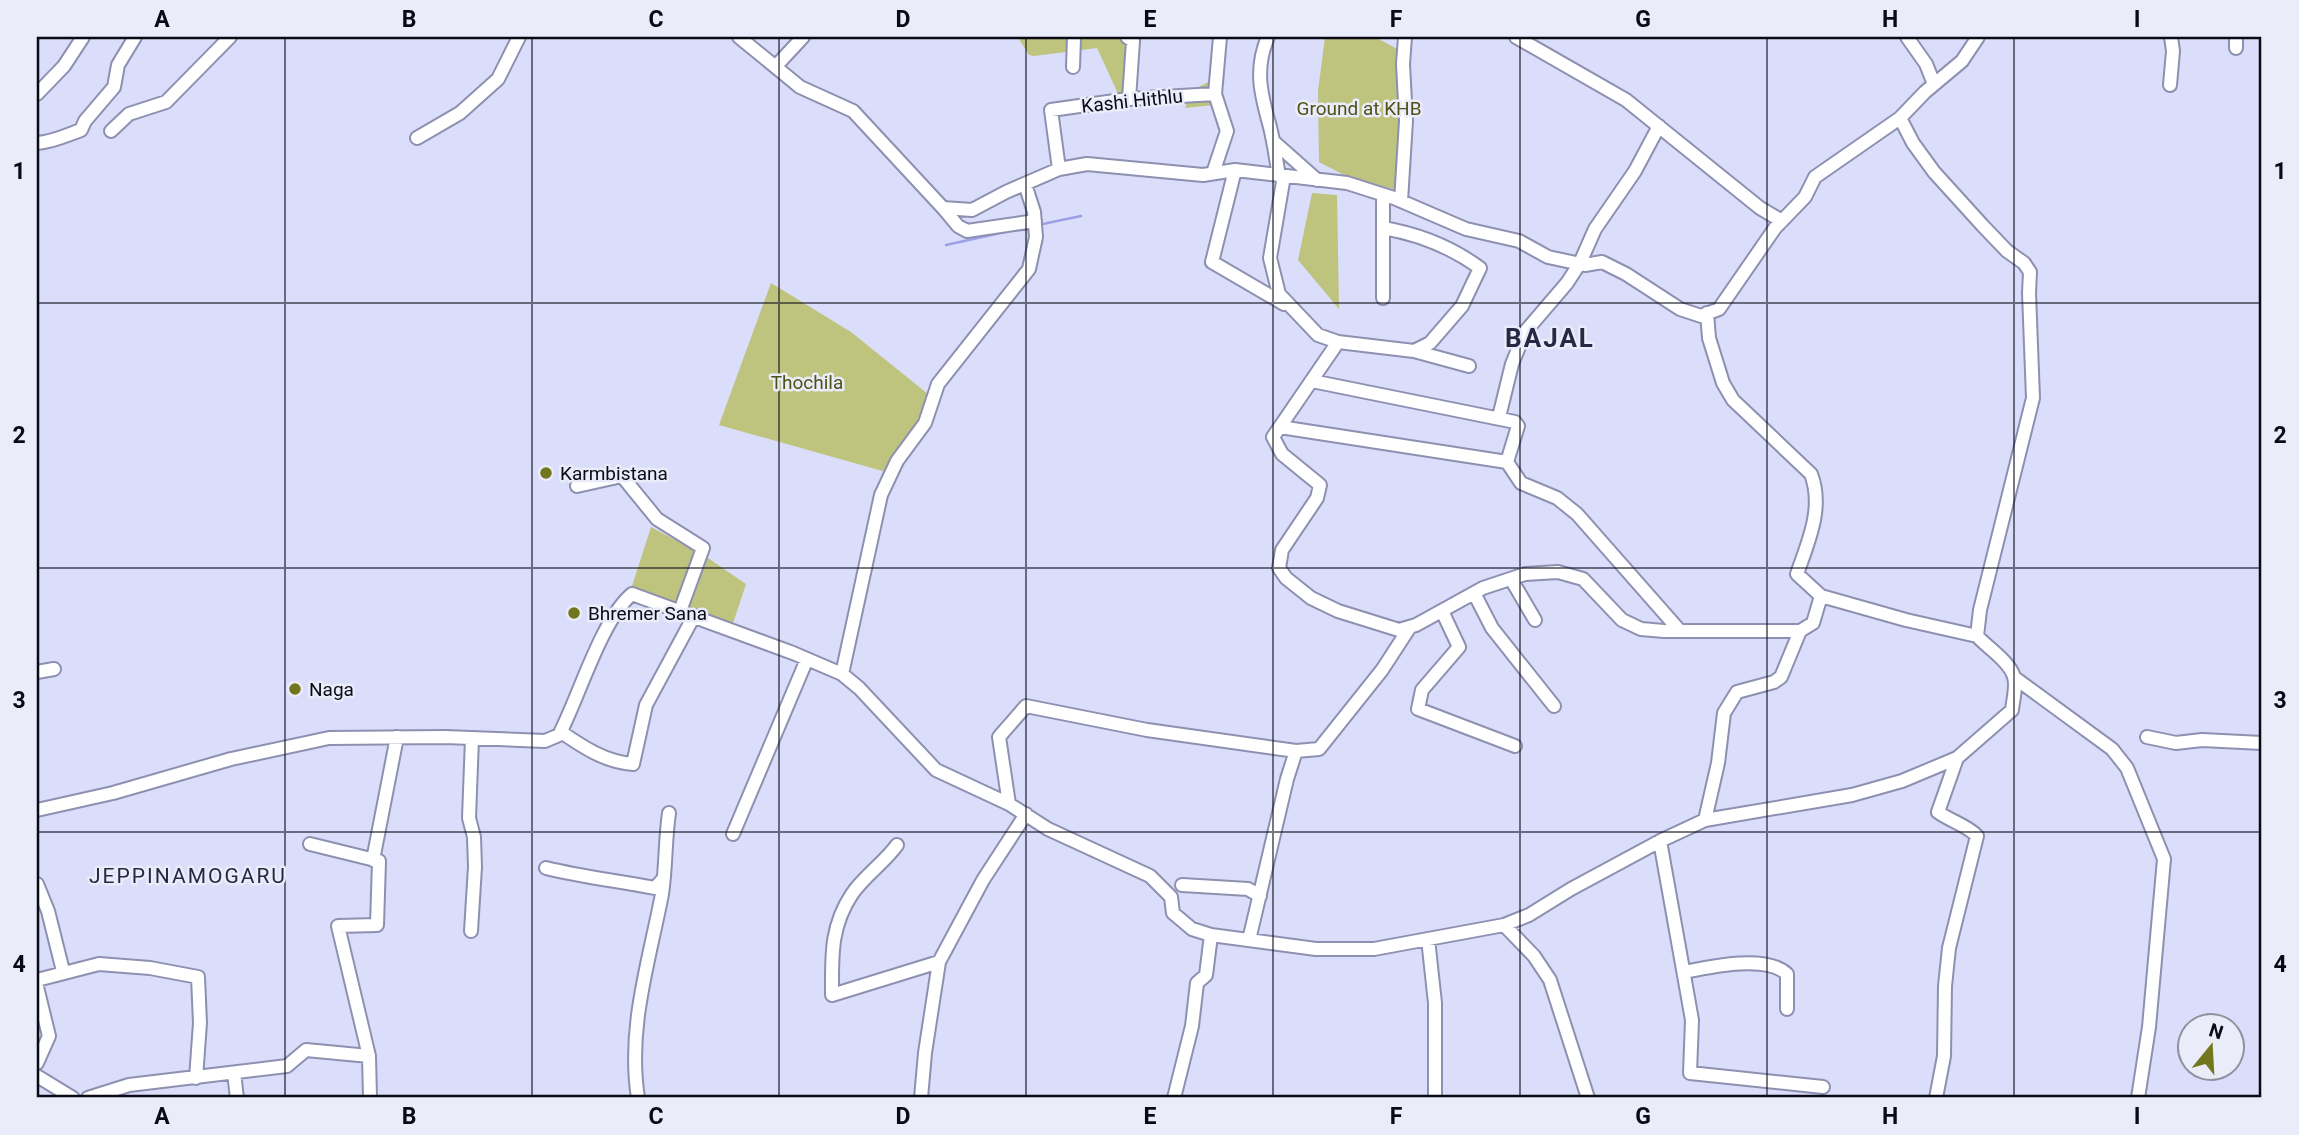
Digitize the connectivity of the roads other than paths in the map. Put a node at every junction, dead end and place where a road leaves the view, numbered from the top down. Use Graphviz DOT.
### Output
graph roads {
  1 [pos="83,37"];
  2 [pos="135,37"];
  3 [pos="230,37"];
  4 [pos="519,37"];
  5 [pos="739,37"];
  6 [pos="803,37"];
  7 [pos="1074,37"];
  8 [pos="1127,37"];
  9 [pos="1220,37"];
  10 [pos="1268,37"];
  11 [pos="1405,37"];
  12 [pos="1516,37"];
  13 [pos="1908,37"];
  14 [pos="1978,37"];
  15 [pos="2171,37"];
  16 [pos="776,66"];
  17 [pos="1073,67"];
  18 [pos="1934,84"];
  19 [pos="2170,85"];
  20 [pos="37,94"];
  21 [pos="1215,94"];
  22 [pos="1129,99"];
  23 [pos="1900,118"];
  24 [pos="1659,126"];
  25 [pos="111,131"];
  26 [pos="417,138"];
  27 [pos="1273,141"];
  28 [pos="37,143"];
  29 [pos="1059,169"];
  30 [pos="1235,170"];
  31 [pos="1213,173"];
  32 [pos="1282,176"];
  33 [pos="1317,180"];
  34 [pos="1024,184"];
  35 [pos="1383,195"];
  36 [pos="1401,201"];
  37 [pos="943,208"];
  38 [pos="1782,221"];
  39 [pos="1035,225"];
  40 [pos="1383,228"];
  41 [pos="1580,263"];
  42 [pos="1383,298"];
  43 [pos="1297,312"];
  44 [pos="1707,313"];
  45 [pos="1338,342"];
  46 [pos="1414,351"];
  47 [pos="1469,366"];
  48 [pos="1312,381"];
  49 [pos="1499,417"];
  50 [pos="1280,427"];
  51 [pos="1507,462"];
  52 [pos="577,486"];
  53 [pos="1511,579"];
  54 [pos="1474,593"];
  55 [pos="1821,596"];
  56 [pos="680,611"];
  57 [pos="1442,611"];
  58 [pos="694,616"];
  59 [pos="1535,620"];
  60 [pos="1410,627"];
  61 [pos="1680,631"];
  62 [pos="1800,631"];
  63 [pos="1977,636"];
  64 [pos="807,659"];
  65 [pos="54,668"];
  66 [pos="37,672"];
  67 [pos="842,674"];
  68 [pos="2015,678"];
  69 [pos="1555,706"];
  70 [pos="561,732"];
  71 [pos="397,737"];
  72 [pos="2147,737"];
  73 [pos="472,738"];
  74 [pos="2262,743"];
  75 [pos="1515,746"];
  76 [pos="1296,751"];
  77 [pos="1957,758"];
  78 [pos="1009,804"];
  79 [pos="37,810"];
  80 [pos="669,813"];
  81 [pos="1026,814"];
  82 [pos="1705,821"];
  83 [pos="733,834"];
  84 [pos="1660,841"];
  85 [pos="310,844"];
  86 [pos="897,845"];
  87 [pos="373,860"];
  88 [pos="546,868"];
  89 [pos="663,879"];
  90 [pos="37,884"];
  91 [pos="1182,885"];
  92 [pos="1260,896"];
  93 [pos="1504,925"];
  94 [pos="471,931"];
  95 [pos="1210,935"];
  96 [pos="1428,939"];
  97 [pos="1249,940"];
  98 [pos="939,962"];
  99 [pos="64,971"];
  100 [pos="1684,972"];
  101 [pos="37,980"];
  102 [pos="37,987"];
  103 [pos="1787,1009"];
  104 [pos="369,1056"];
  105 [pos="37,1063"];
  106 [pos="234,1073"];
  107 [pos="37,1076"];
  108 [pos="197,1078"];
  109 [pos="1823,1087"];
  110 [pos="74,1098"];
  111 [pos="88,1098"];
  112 [pos="237,1098"];
  113 [pos="370,1098"];
  114 [pos="638,1098"];
  115 [pos="921,1098"];
  116 [pos="1174,1098"];
  117 [pos="1435,1098"];
  118 [pos="1588,1098"];
  119 [pos="1937,1098"];
  120 [pos="2138,1098"];
  1 -- 20 [label="street"];
  2 -- 28 [label="street"];
  3 -- 25 [label="street"];
  4 -- 26 [label="street"];
  5 -- 16 [label="street"];
  6 -- 16 [label="street"];
  7 -- 17 [label="street"];
  8 -- 22 [label="street"];
  9 -- 21 [label="street"];
  10 -- 27 [label="street"];
  11 -- 36 [label="street"];
  12 -- 24 [label="street"];
  13 -- 18 [label="street"];
  14 -- 18 [label="street"];
  15 -- 19 [label="street"];
  16 -- 37 [label="street"];
  18 -- 23 [label="street"];
  21 -- 22 [label="street, Kashi Hithlu"];
  21 -- 31 [label="street"];
  22 -- 29 [label="street, Kashi Hithlu"];
  23 -- 38 [label="street"];
  23 -- 63 [label="street"];
  24 -- 38 [label="street"];
  24 -- 41 [label="street"];
  27 -- 32 [label="street"];
  27 -- 33 [label="street"];
  29 -- 31 [label="street"];
  29 -- 34 [label="street"];
  30 -- 31 [label="street"];
  30 -- 32 [label="street"];
  30 -- 43 [label="street"];
  32 -- 33 [label="street"];
  32 -- 43 [label="street"];
  33 -- 35 [label="street"];
  34 -- 37 [label="street"];
  34 -- 39 [label="street"];
  35 -- 36 [label="street"];
  35 -- 40 [label="street"];
  36 -- 41 [label="street"];
  37 -- 39 [label="street"];
  38 -- 44 [label="street"];
  39 -- 67 [label="street"];
  40 -- 42 [label="street"];
  40 -- 46 [label="street"];
  41 -- 44 [label="street"];
  41 -- 49 [label="street"];
  43 -- 45 [label="street"];
  44 -- 55 [label="street"];
  45 -- 46 [label="street"];
  45 -- 48 [label="street"];
  46 -- 47 [label="street"];
  48 -- 49 [label="street"];
  48 -- 50 [label="street"];
  49 -- 51 [label="street"];
  50 -- 51 [label="street"];
  50 -- 60 [label="street"];
  51 -- 61 [label="street"];
  52 -- 56 [label="street"];
  53 -- 54 [label="street"];
  53 -- 59 [label="street"];
  53 -- 61 [label="street"];
  54 -- 57 [label="street"];
  54 -- 69 [label="street"];
  55 -- 62 [label="street"];
  55 -- 63 [label="street"];
  56 -- 58 [label="street"];
  56 -- 70 [label="street"];
  57 -- 60 [label="street"];
  57 -- 75 [label="street"];
  58 -- 64 [label="street"];
  58 -- 70 [label="street"];
  60 -- 76 [label="street"];
  61 -- 62 [label="street"];
  62 -- 82 [label="street"];
  63 -- 68 [label="street"];
  64 -- 67 [label="street"];
  64 -- 83 [label="street"];
  65 -- 66 [label="street"];
  67 -- 78 [label="street"];
  68 -- 77 [label="street"];
  68 -- 120 [label="street"];
  70 -- 73 [label="street"];
  71 -- 73 [label="street"];
  71 -- 79 [label="street"];
  71 -- 87 [label="street"];
  72 -- 74 [label="street"];
  73 -- 94 [label="street"];
  76 -- 78 [label="street"];
  76 -- 92 [label="street"];
  77 -- 82 [label="street"];
  77 -- 119 [label="street"];
  78 -- 81 [label="street"];
  80 -- 89 [label="street"];
  81 -- 95 [label="street"];
  81 -- 98 [label="street"];
  82 -- 84 [label="street"];
  84 -- 93 [label="street"];
  84 -- 100 [label="street"];
  85 -- 87 [label="street"];
  86 -- 98 [label="street"];
  87 -- 104 [label="street"];
  88 -- 89 [label="street"];
  89 -- 114 [label="street"];
  90 -- 99 [label="street"];
  91 -- 92 [label="street"];
  92 -- 97 [label="street"];
  93 -- 96 [label="street"];
  93 -- 118 [label="street"];
  95 -- 97 [label="street"];
  95 -- 116 [label="street"];
  96 -- 97 [label="street"];
  96 -- 117 [label="street"];
  98 -- 115 [label="street"];
  99 -- 101 [label="street"];
  99 -- 108 [label="street"];
  100 -- 103 [label="street"];
  100 -- 109 [label="street"];
  102 -- 105 [label="street"];
  104 -- 106 [label="street"];
  104 -- 113 [label="street"];
  106 -- 108 [label="street"];
  106 -- 112 [label="street"];
  107 -- 110 [label="street"];
  108 -- 111 [label="street"];
}
